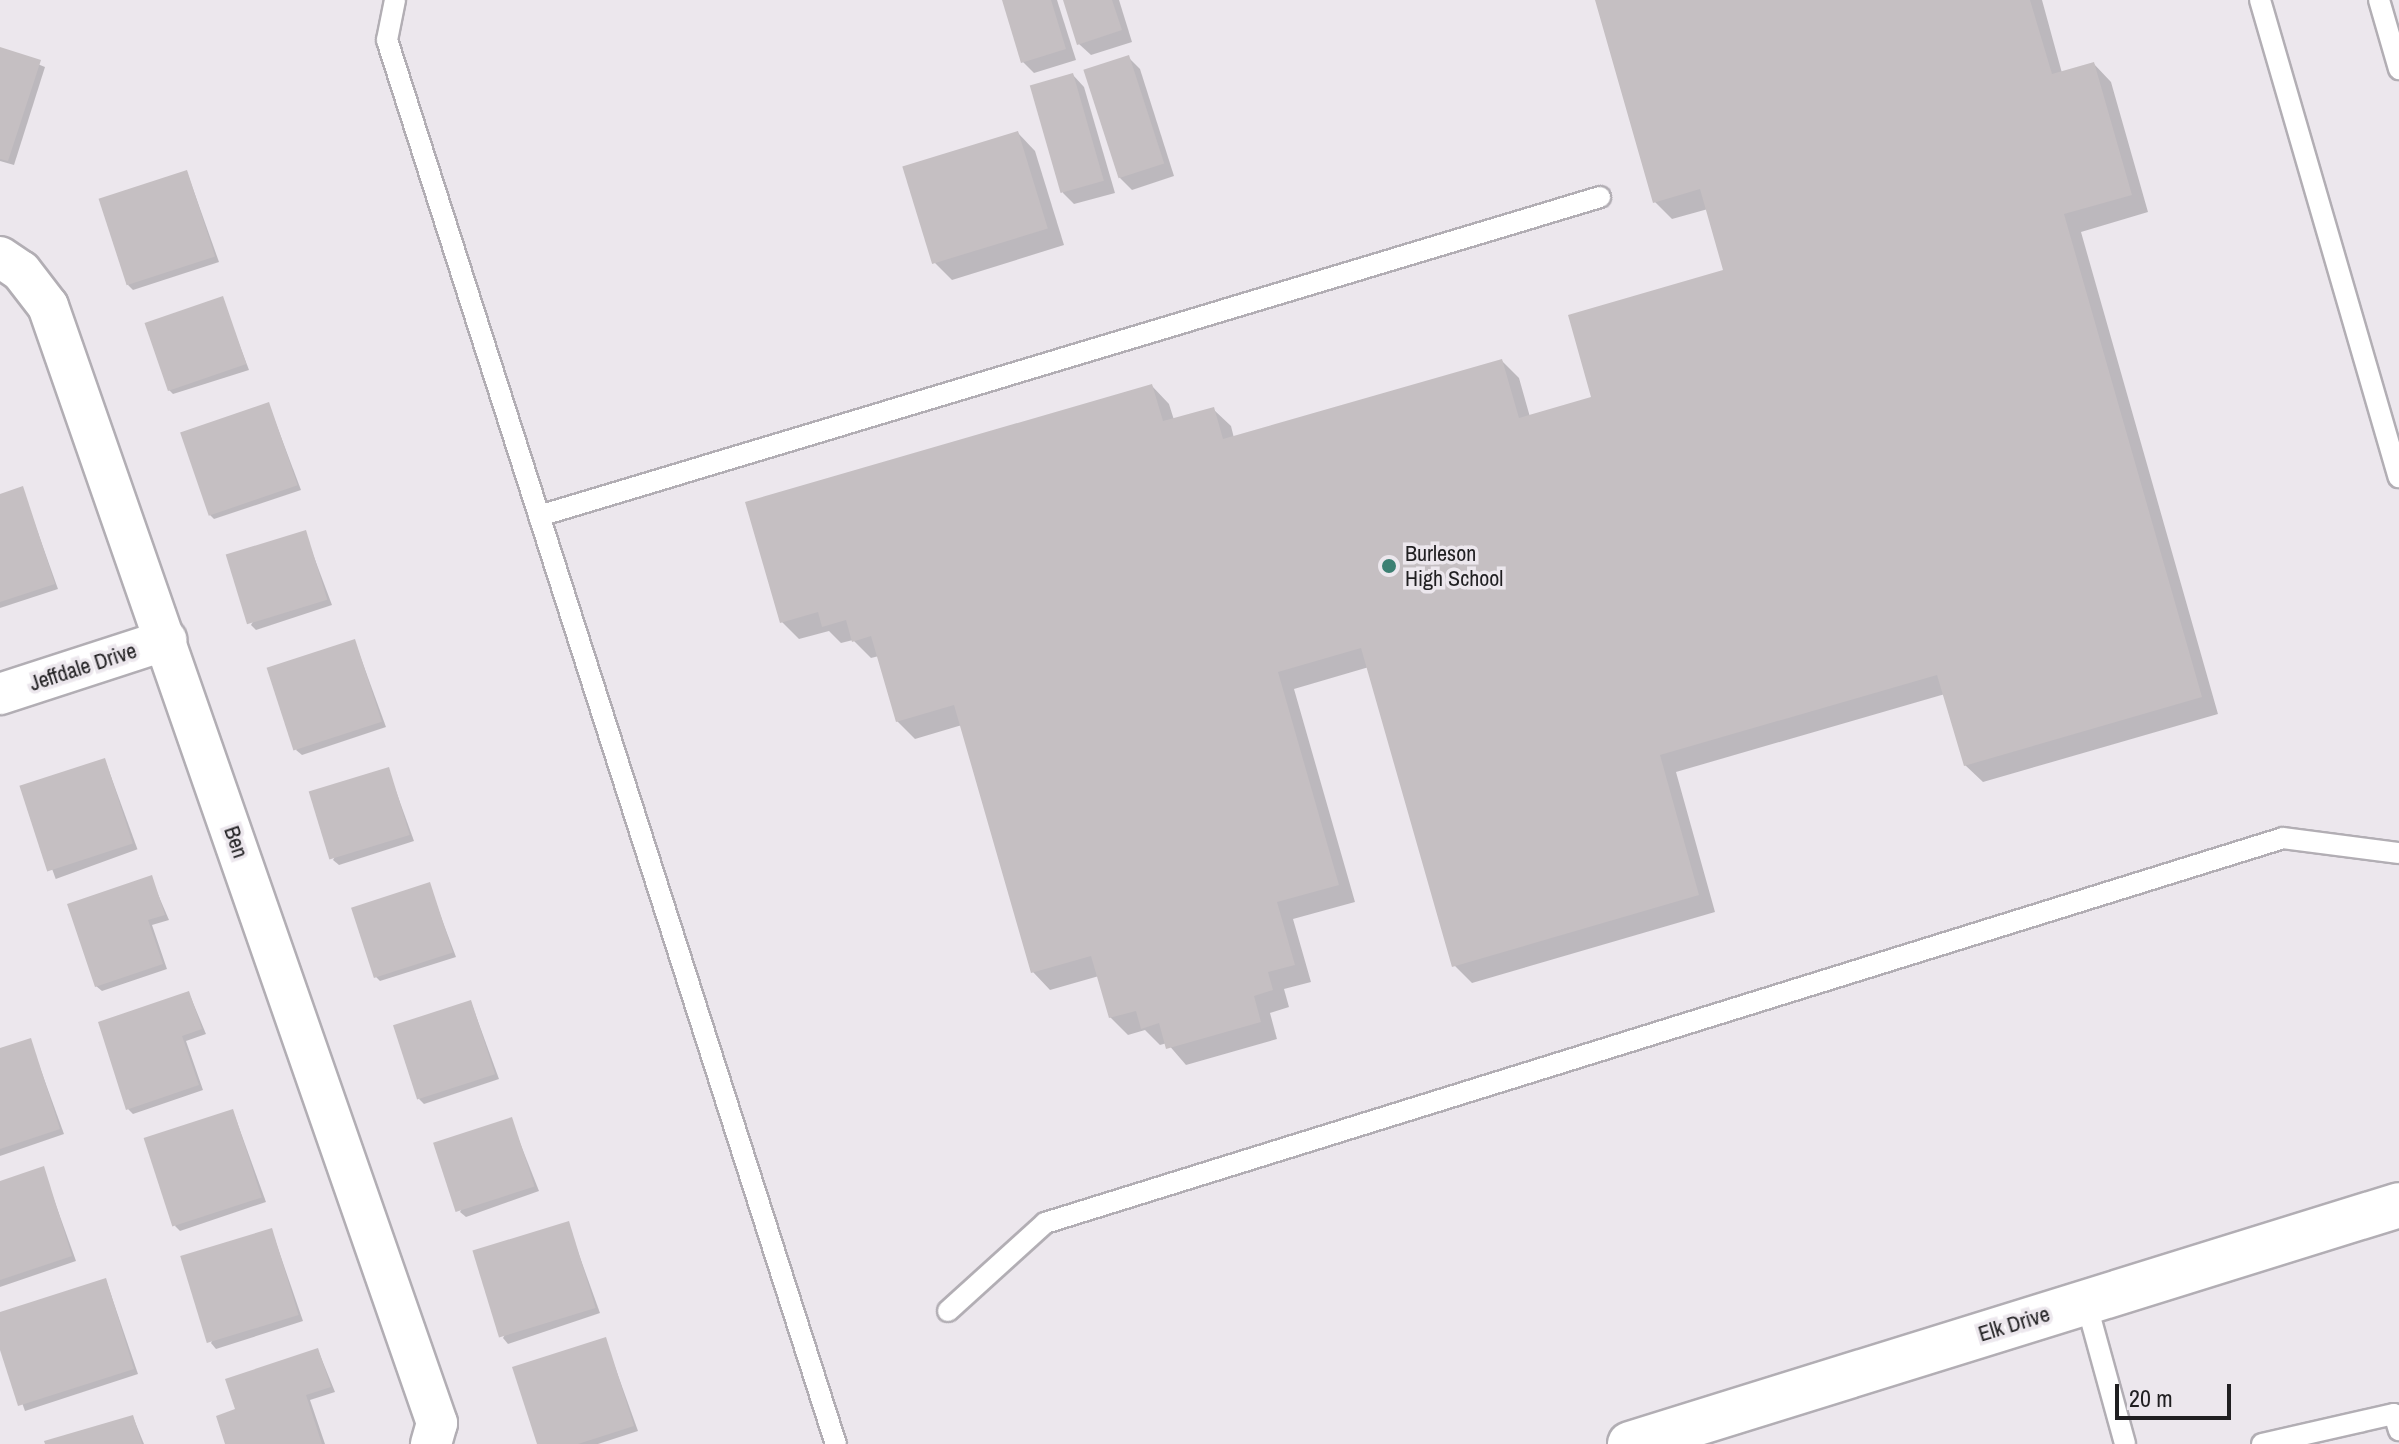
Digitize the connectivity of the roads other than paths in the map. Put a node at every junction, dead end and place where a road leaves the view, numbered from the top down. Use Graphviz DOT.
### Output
graph roads {
  1 [pos="395,0"];
  2 [pos="2260,0"];
  3 [pos="2379,0"];
  4 [pos="2399,69"];
  5 [pos="1600,197"];
  6 [pos="0,257"];
  7 [pos="2399,477"];
  8 [pos="539,516"];
  9 [pos="166,640"];
  10 [pos="0,694"];
  11 [pos="2399,853"];
  12 [pos="2399,1205"];
  13 [pos="2086,1302"];
  14 [pos="948,1311"];
  15 [pos="2399,1430"];
  16 [pos="431,1444"];
  17 [pos="836,1444"];
  18 [pos="1630,1444"];
  19 [pos="2125,1444"];
  20 [pos="2262,1444"];
  1 -- 8 [label="lane"];
  2 -- 7 [label="lane"];
  3 -- 4 [label="lane"];
  5 -- 8 [label="lane"];
  6 -- 9 [label="street, Ben"];
  8 -- 17 [label="lane"];
  9 -- 10 [label="street, Jeffdale Drive"];
  9 -- 16 [label="street, Ben"];
  11 -- 14 [label="lane"];
  12 -- 13 [label="street, Elk Drive"];
  13 -- 18 [label="street, Elk Drive"];
  13 -- 19 [label="lane"];
  15 -- 20 [label="lane"];
}
